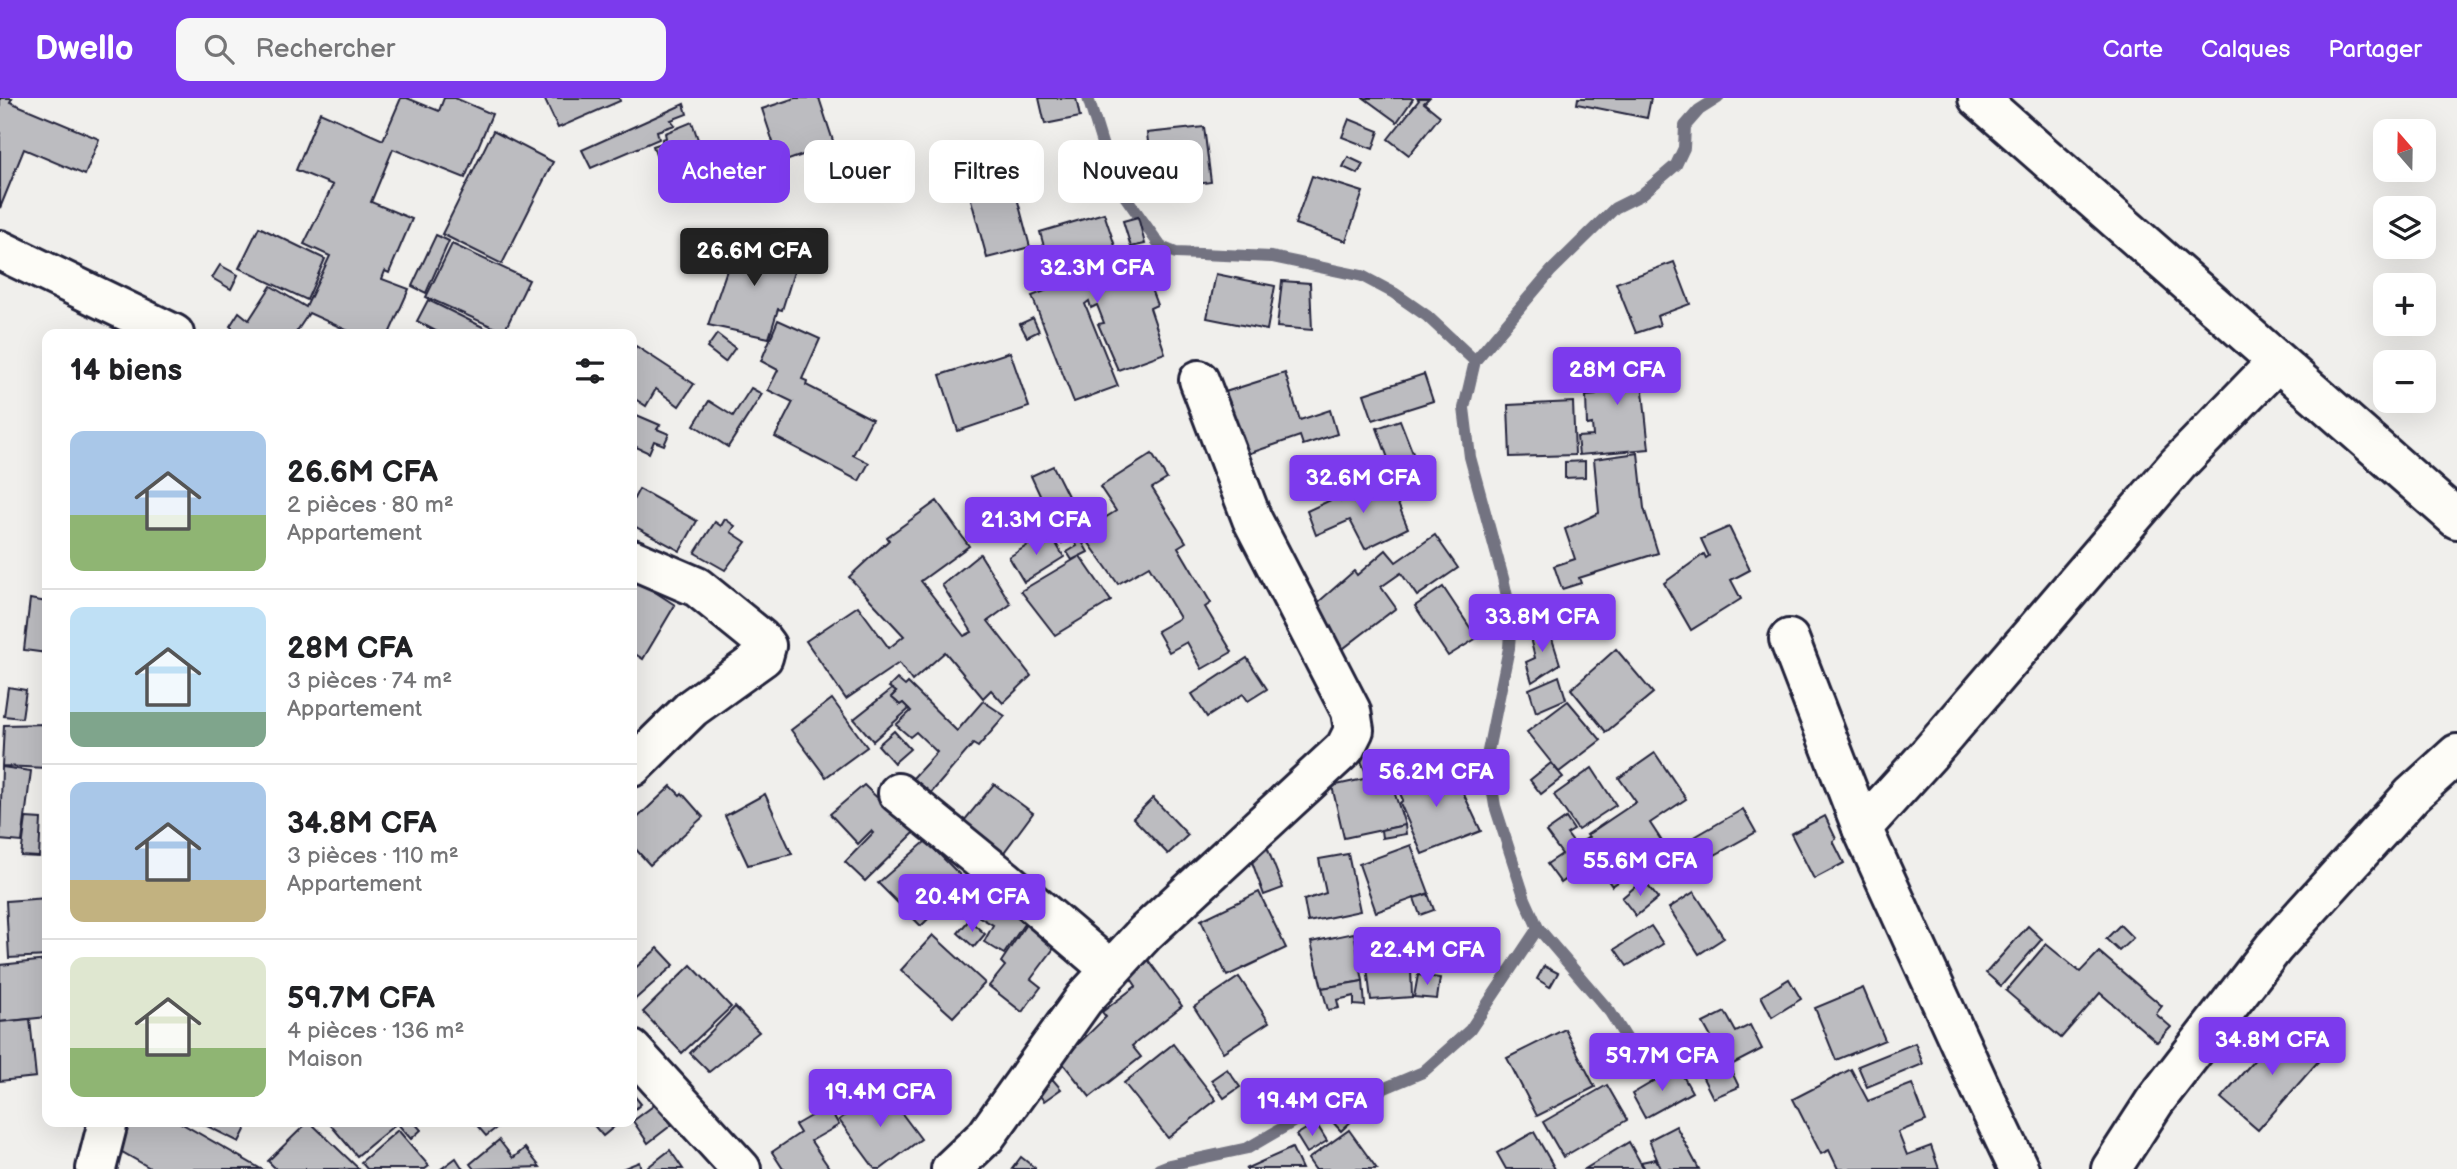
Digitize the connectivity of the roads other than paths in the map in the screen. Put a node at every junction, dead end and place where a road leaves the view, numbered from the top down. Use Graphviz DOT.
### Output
graph roads {
  1 [pos="1978,98"];
  2 [pos="0,250"];
  3 [pos="164,329"];
  4 [pos="2277,362"];
  5 [pos="1199,380"];
  6 [pos="2457,519"];
  7 [pos="637,561"];
  8 [pos="1789,639"];
  9 [pos="2457,754"];
  10 [pos="637,762"];
  11 [pos="898,793"];
  12 [pos="1862,828"];
  13 [pos="1111,970"];
  14 [pos="637,1055"];
  15 [pos="107,1127"];
  16 [pos="96,1169"];
  17 [pos="741,1169"];
  18 [pos="951,1169"];
  19 [pos="2020,1169"];
  20 [pos="2111,1169"];
  1 -- 4 [label="street"];
  2 -- 3 [label="street"];
  4 -- 6 [label="street"];
  4 -- 12 [label="street"];
  5 -- 13 [label="street"];
  7 -- 10 [label="street"];
  8 -- 12 [label="street"];
  9 -- 20 [label="street"];
  11 -- 13 [label="street"];
  12 -- 19 [label="street"];
  13 -- 18 [label="street"];
  14 -- 17 [label="street"];
  15 -- 16 [label="street"];
}
